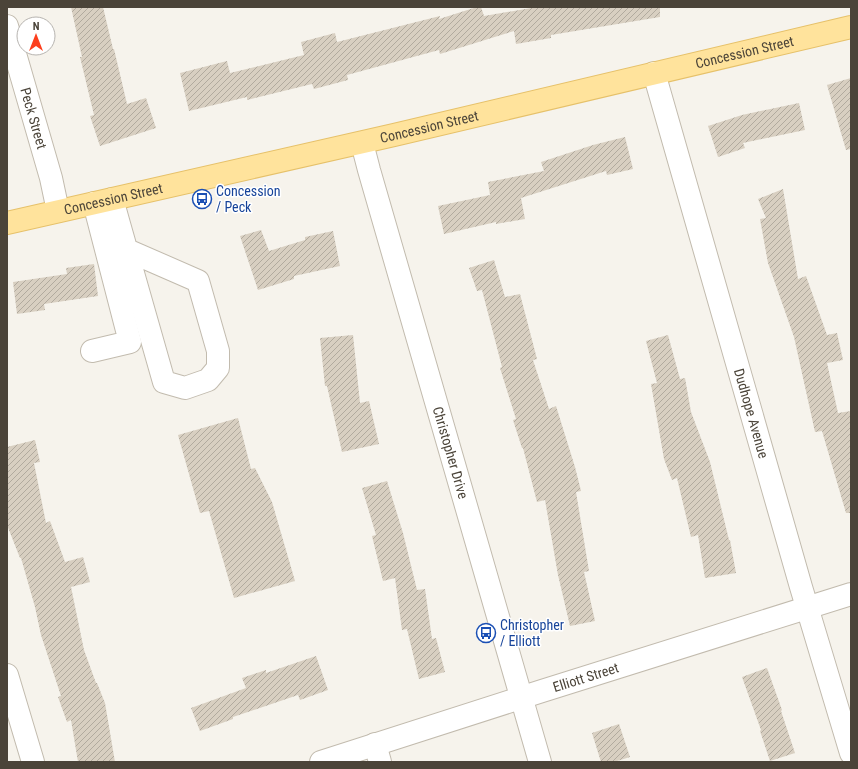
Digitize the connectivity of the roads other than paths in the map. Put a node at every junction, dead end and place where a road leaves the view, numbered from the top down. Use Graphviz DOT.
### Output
graph roads {
  1 [pos="7,26"];
  2 [pos="851,27"];
  3 [pos="654,73"];
  4 [pos="362,143"];
  5 [pos="103,201"];
  6 [pos="58,211"];
  7 [pos="7,223"];
  8 [pos="127,250"];
  9 [pos="92,351"];
  10 [pos="851,594"];
  11 [pos="807,608"];
  12 [pos="7,675"];
  13 [pos="521,698"];
  14 [pos="378,753"];
  15 [pos="851,753"];
  16 [pos="33,762"];
  17 [pos="321,762"];
  18 [pos="540,762"];
  1 -- 6 [label="street, Peck Street"];
  2 -- 3 [label="main road, Concession Street"];
  3 -- 4 [label="main road, Concession Street"];
  3 -- 11 [label="street, Dudhope Avenue"];
  4 -- 5 [label="main road, Concession Street"];
  4 -- 13 [label="street, Christopher Drive"];
  5 -- 6 [label="main road, Concession Street"];
  5 -- 8 [label="street"];
  5 -- 9 [label="street"];
  6 -- 7 [label="main road, Concession Street"];
  8 -- 8 [label="street"];
  10 -- 11 [label="street, Elliott Street"];
  11 -- 13 [label="street, Elliott Street"];
  11 -- 15 [label="street, Dudhope Avenue"];
  12 -- 16 [label="street"];
  13 -- 14 [label="street, Elliott Street"];
  13 -- 18 [label="street, Christopher Drive"];
  14 -- 17 [label="street, Elliott Street"];
}
